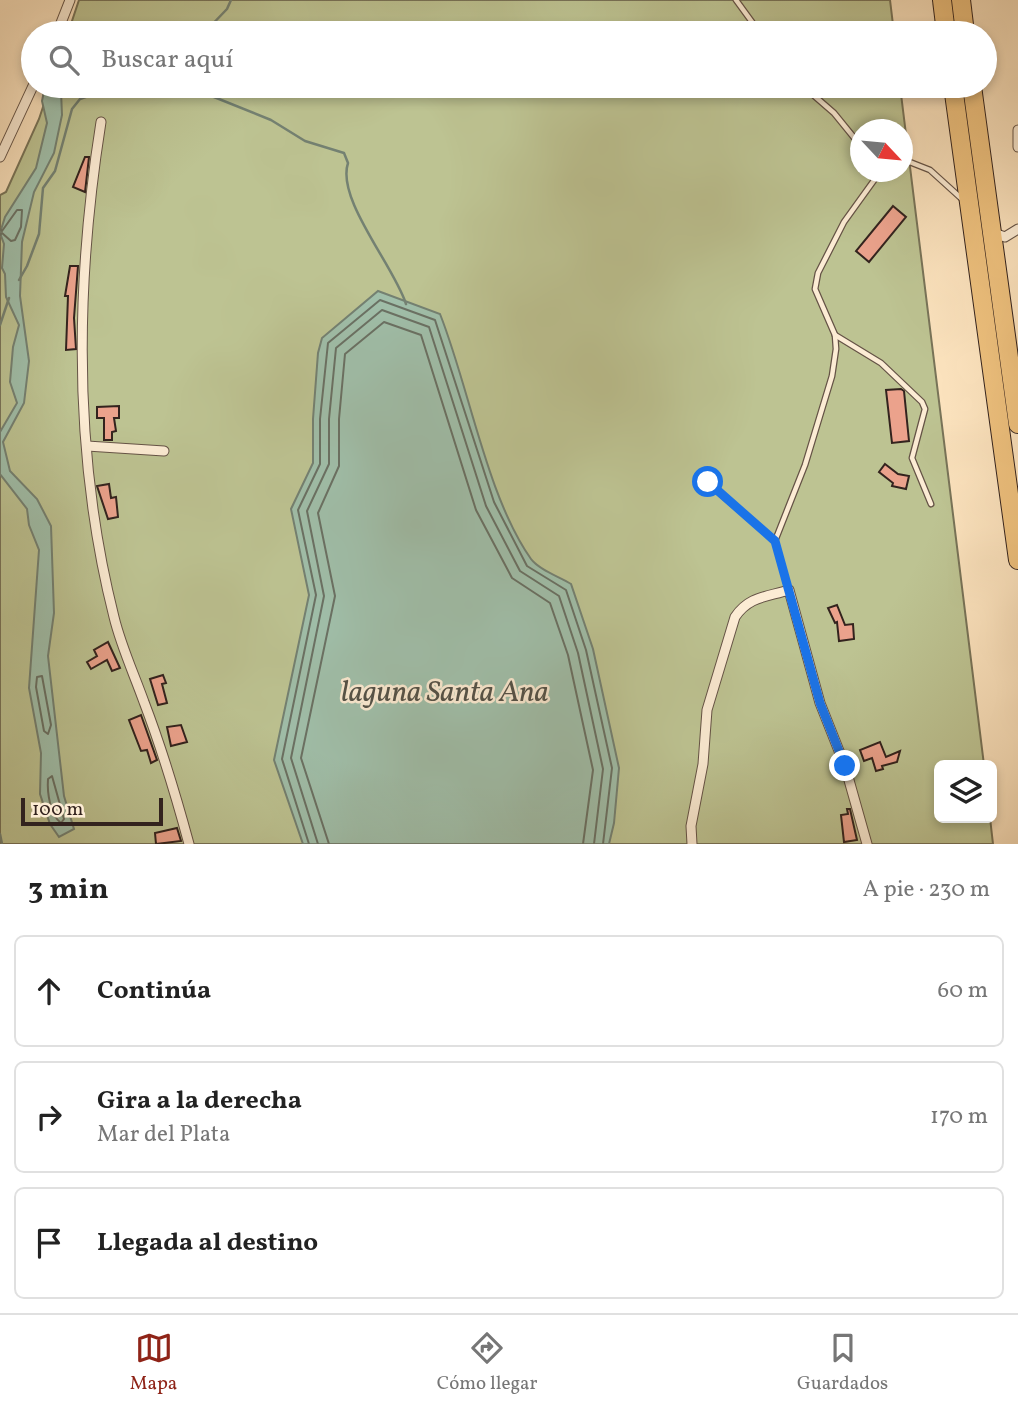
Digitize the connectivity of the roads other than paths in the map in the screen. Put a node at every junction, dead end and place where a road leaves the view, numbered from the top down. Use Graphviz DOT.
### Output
graph roads {
  1 [pos="70,0"];
  2 [pos="736,0"];
  3 [pos="942,0"];
  4 [pos="961,0"];
  5 [pos="62,21"];
  6 [pos="751,21"];
  7 [pos="945,21"];
  8 [pos="964,21"];
  9 [pos="27,98"];
  10 [pos="817,98"];
  11 [pos="955,98"];
  12 [pos="974,98"];
  13 [pos="101,122"];
  14 [pos="1018,130"];
  15 [pos="850,133"];
  16 [pos="1018,147"];
  17 [pos="0,157"];
  18 [pos="913,163"];
  19 [pos="873,182"];
  20 [pos="968,204"];
  21 [pos="1018,229"];
  22 [pos="991,232"];
  23 [pos="835,335"];
  24 [pos="1018,424"];
  25 [pos="87,446"];
  26 [pos="164,451"];
  27 [pos="708,482"];
  28 [pos="931,504"];
  29 [pos="775,541"];
  30 [pos="1018,560"];
  31 [pos="789,590"];
  32 [pos="189,844"];
  33 [pos="692,844"];
  34 [pos="867,844"];
  1 -- 5 [label="street"];
  2 -- 6 [label="lane"];
  3 -- 7 [label="highway"];
  4 -- 8 [label="highway"];
  9 -- 17 [label="street"];
  10 -- 15 [label="lane"];
  11 -- 20 [label="highway"];
  12 -- 22 [label="highway"];
  13 -- 25 [label="street"];
  14 -- 16 [label="street"];
  18 -- 20 [label="lane"];
  19 -- 23 [label="lane"];
  20 -- 30 [label="highway"];
  21 -- 22 [label="street"];
  22 -- 24 [label="highway"];
  23 -- 28 [label="lane"];
  23 -- 29 [label="lane"];
  25 -- 26 [label="street"];
  25 -- 32 [label="street"];
  27 -- 29 [label="lane"];
  29 -- 31 [label="lane"];
  31 -- 33 [label="street"];
  31 -- 34 [label="street"];
}
